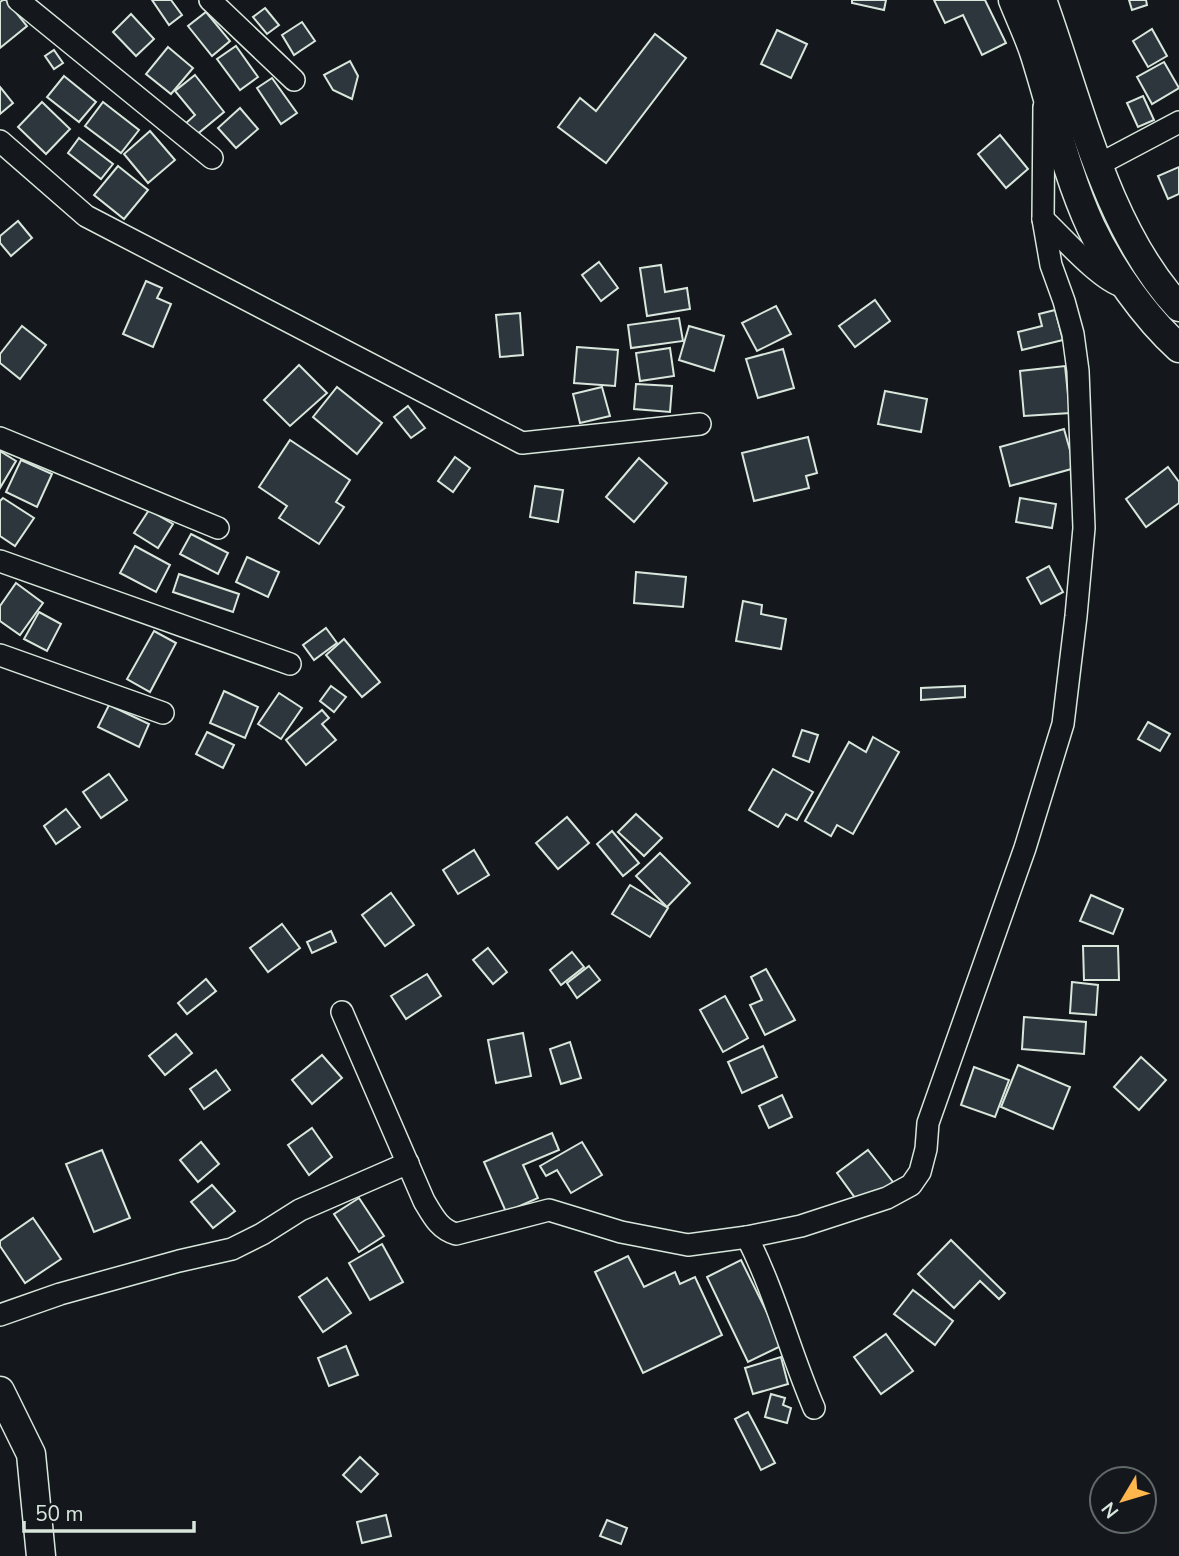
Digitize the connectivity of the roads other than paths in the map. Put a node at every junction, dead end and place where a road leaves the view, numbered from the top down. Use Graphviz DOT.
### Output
graph roads {
  1 [pos="18,0"];
  2 [pos="210,0"];
  3 [pos="1013,0"];
  4 [pos="1042,0"];
  5 [pos="295,80"];
  6 [pos="1044,87"];
  7 [pos="1179,122"];
  8 [pos="0,141"];
  9 [pos="212,158"];
  10 [pos="1098,165"];
  11 [pos="1043,219"];
  12 [pos="1128,287"];
  13 [pos="1179,307"];
  14 [pos="1179,348"];
  15 [pos="700,424"];
  16 [pos="0,439"];
  17 [pos="218,528"];
  18 [pos="0,561"];
  19 [pos="0,655"];
  20 [pos="290,664"];
  21 [pos="163,713"];
  22 [pos="342,1012"];
  23 [pos="408,1163"];
  24 [pos="747,1237"];
  25 [pos="0,1315"];
  26 [pos="0,1391"];
  27 [pos="814,1408"];
  28 [pos="41,1556"];
  1 -- 9 [label="street"];
  2 -- 5 [label="street"];
  3 -- 6 [label="main road"];
  4 -- 10 [label="main road"];
  6 -- 11 [label="street"];
  6 -- 12 [label="main road"];
  7 -- 10 [label="street"];
  8 -- 15 [label="street"];
  10 -- 13 [label="main road"];
  11 -- 12 [label="street"];
  11 -- 24 [label="street"];
  12 -- 14 [label="main road"];
  16 -- 17 [label="street"];
  18 -- 20 [label="street"];
  19 -- 21 [label="street"];
  22 -- 23 [label="street"];
  23 -- 24 [label="street"];
  23 -- 25 [label="street"];
  24 -- 27 [label="street"];
  26 -- 28 [label="main road"];
}
